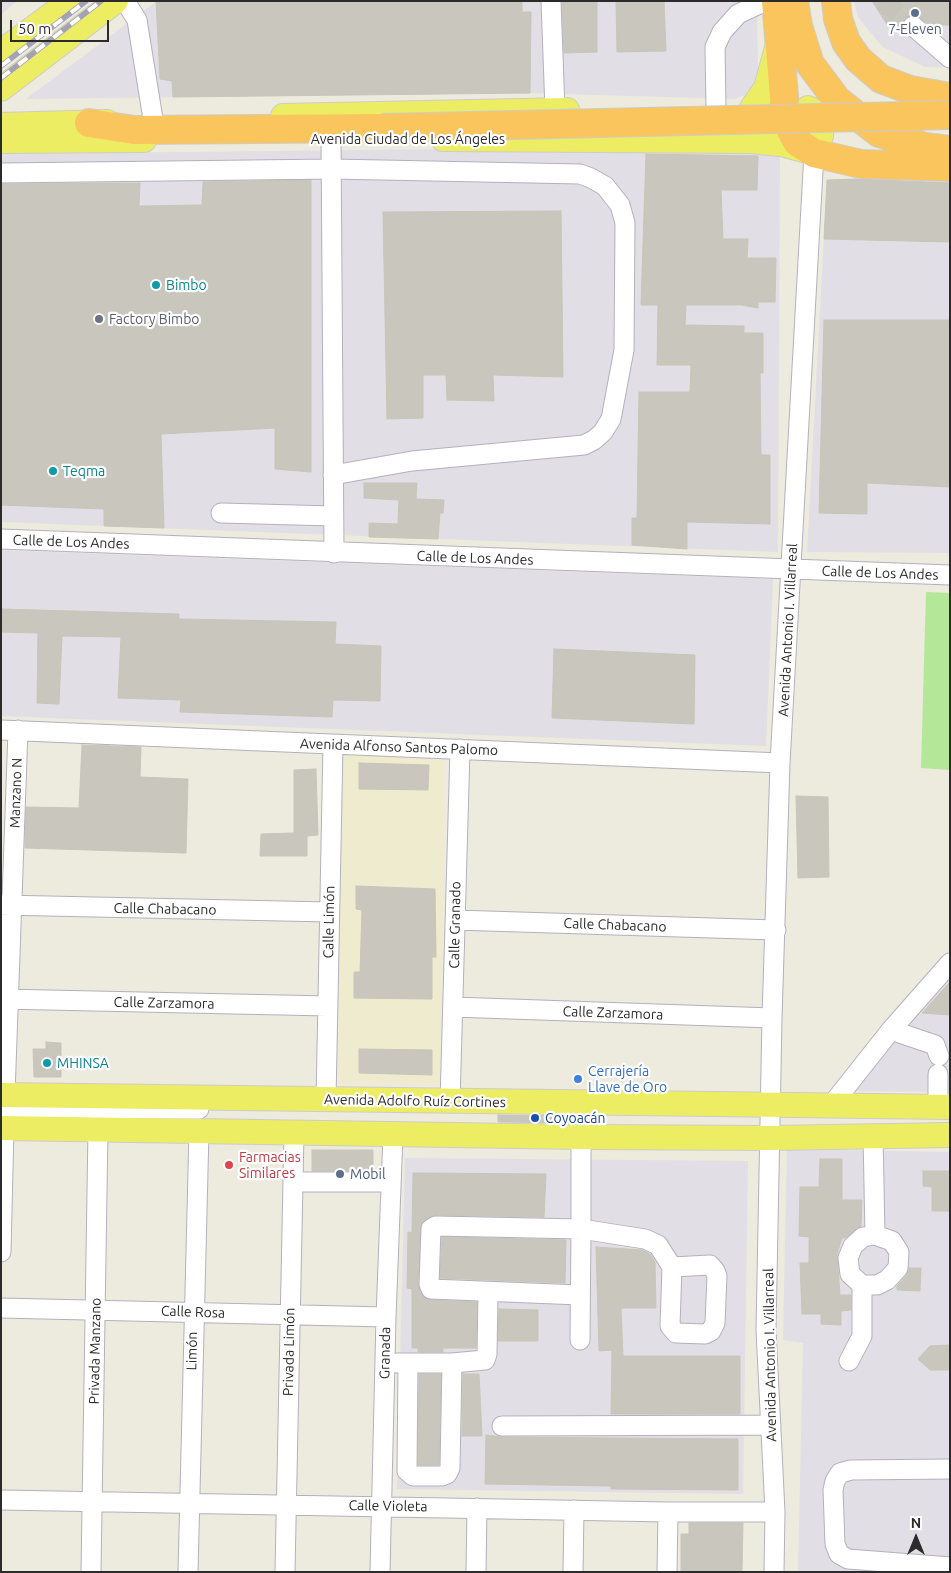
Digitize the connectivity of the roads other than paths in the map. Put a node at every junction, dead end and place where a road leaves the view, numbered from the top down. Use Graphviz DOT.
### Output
graph roads {
  1 [pos="70,1"];
  2 [pos="116,1"];
  3 [pos="125,1"];
  4 [pos="551,1"];
  5 [pos="766,1"];
  6 [pos="776,1"];
  7 [pos="794,1"];
  8 [pos="836,1"];
  9 [pos="913,26"];
  10 [pos="778,40"];
  11 [pos="1,52"];
  12 [pos="950,58"];
  13 [pos="2,89"];
  14 [pos="947,103"];
  15 [pos="752,108"];
  16 [pos="786,108"];
  17 [pos="716,109"];
  18 [pos="555,110"];
  19 [pos="153,119"];
  20 [pos="89,123"];
  21 [pos="13,125"];
  22 [pos="950,132"];
  23 [pos="331,139"];
  24 [pos="1,141"];
  25 [pos="950,150"];
  26 [pos="814,153"];
  27 [pos="950,167"];
  28 [pos="332,169"];
  29 [pos="1,173"];
  30 [pos="333,474"];
  31 [pos="221,513"];
  32 [pos="334,516"];
  33 [pos="1,539"];
  34 [pos="334,553"];
  35 [pos="792,570"];
  36 [pos="950,575"];
  37 [pos="10,730"];
  38 [pos="333,744"];
  39 [pos="460,749"];
  40 [pos="780,763"];
  41 [pos="6,905"];
  42 [pos="330,912"];
  43 [pos="455,920"];
  44 [pos="776,930"];
  45 [pos="950,963"];
  46 [pos="4,999"];
  47 [pos="328,1006"];
  48 [pos="453,1007"];
  49 [pos="772,1018"];
  50 [pos="891,1030"];
  51 [pos="326,1100"];
  52 [pos="450,1102"];
  53 [pos="830,1107"];
  54 [pos="2,1111"];
  55 [pos="946,1111"];
  56 [pos="498,1118"];
  57 [pos="770,1122"];
  58 [pos="575,1125"];
  59 [pos="98,1129"];
  60 [pos="199,1131"];
  61 [pos="294,1133"];
  62 [pos="950,1134"];
  63 [pos="393,1135"];
  64 [pos="873,1135"];
  65 [pos="293,1182"];
  66 [pos="390,1182"];
  67 [pos="581,1229"];
  68 [pos="875,1235"];
  69 [pos="1,1252"];
  70 [pos="672,1267"];
  71 [pos="862,1285"];
  72 [pos="488,1293"];
  73 [pos="580,1295"];
  74 [pos="1,1308"];
  75 [pos="96,1309"];
  76 [pos="193,1313"];
  77 [pos="290,1315"];
  78 [pos="386,1318"];
  79 [pos="580,1340"];
  80 [pos="849,1361"];
  81 [pos="385,1363"];
  82 [pos="408,1363"];
  83 [pos="452,1363"];
  84 [pos="771,1425"];
  85 [pos="502,1426"];
  86 [pos="950,1469"];
  87 [pos="1,1500"];
  88 [pos="92,1501"];
  89 [pos="190,1503"];
  90 [pos="286,1506"];
  91 [pos="382,1506"];
  92 [pos="477,1508"];
  93 [pos="574,1510"];
  94 [pos="668,1512"];
  95 [pos="774,1512"];
  96 [pos="950,1567"];
  97 [pos="91,1572"];
  98 [pos="188,1572"];
  99 [pos="285,1572"];
  100 [pos="380,1572"];
  101 [pos="476,1572"];
  102 [pos="572,1572"];
  103 [pos="667,1572"];
  104 [pos="774,1572"];
  1 -- 11 [label="main road"];
  2 -- 13 [label="main road"];
  3 -- 19 [label="street"];
  4 -- 18 [label="street"];
  5 -- 17 [label="street"];
  6 -- 10 [label="highway"];
  7 -- 25 [label="highway"];
  8 -- 14 [label="highway"];
  9 -- 12 [label="street"];
  10 -- 15 [label="main road"];
  10 -- 16 [label="highway"];
  13 -- 21 [label="main road"];
  14 -- 20 [label="highway, bridge"];
  14 -- 22 [label="highway"];
  15 -- 16 [label="main road, Avenida Ciudad de Los Ángeles"];
  15 -- 17 [label="main road, Avenida Ciudad de Los Ángeles"];
  16 -- 26 [label="highway"];
  17 -- 18 [label="main road, Avenida Ciudad de Los Ángeles"];
  18 -- 19 [label="main road, Avenida Ciudad de Los Ángeles"];
  19 -- 20 [label="main road, Avenida Ciudad de Los Ángeles"];
  20 -- 21 [label="main road, Avenida Ciudad de Los Ángeles"];
  23 -- 24 [label="main road, Avenida Ciudad de Los Ángeles"];
  23 -- 26 [label="main road, Avenida Ciudad de Los Ángeles"];
  23 -- 28 [label="street"];
  26 -- 27 [label="highway"];
  26 -- 35 [label="street, Avenida Antonio I. Villarreal"];
  28 -- 29 [label="street"];
  28 -- 30 [label="street"];
  28 -- 30 [label="street"];
  30 -- 32 [label="street"];
  31 -- 32 [label="street"];
  32 -- 34 [label="street"];
  33 -- 34 [label="street, Calle de Los Andes"];
  34 -- 35 [label="street, Calle de Los Andes"];
  35 -- 36 [label="street, Calle de Los Andes"];
  35 -- 40 [label="street, Avenida Antonio I. Villarreal"];
  37 -- 38 [label="street, Avenida Alfonso Santos Palomo"];
  37 -- 41 [label="street, Manzano N"];
  38 -- 39 [label="street, Avenida Alfonso Santos Palomo"];
  38 -- 42 [label="street, Calle Limón"];
  39 -- 40 [label="street, Avenida Alfonso Santos Palomo"];
  39 -- 43 [label="street, Calle Granado"];
  40 -- 44 [label="street, Avenida Antonio I. Villarreal"];
  41 -- 42 [label="street, Calle Chabacano"];
  41 -- 46 [label="street, Manzano N"];
  42 -- 47 [label="street, Calle Limón"];
  43 -- 44 [label="street, Calle Chabacano"];
  43 -- 48 [label="street, Calle Granado"];
  44 -- 49 [label="street, Avenida Antonio I. Villarreal"];
  45 -- 50 [label="street"];
  46 -- 47 [label="street, Calle Zarzamora"];
  46 -- 54 [label="street, Manzano N"];
  47 -- 51 [label="street, Calle Limón"];
  48 -- 49 [label="street, Calle Zarzamora"];
  48 -- 52 [label="street, Calle Granado"];
  49 -- 57 [label="street, Avenida Antonio I. Villarreal"];
  50 -- 53 [label="street"];
  50 -- 55 [label="street"];
  51 -- 52 [label="main road, Avenida Adolfo Ruíz Cortines"];
  51 -- 54 [label="main road, Avenida Adolfo Ruíz Cortines"];
  52 -- 57 [label="main road, Avenida Adolfo Ruíz Cortines"];
  53 -- 55 [label="main road, Avenida Adolfo Ruíz Cortines"];
  53 -- 57 [label="main road, Avenida Adolfo Ruíz Cortines"];
  54 -- 56 [label="street"];
  54 -- 59 [label="main road, Avenida Adolfo Ruíz Cortines"];
  54 -- 69 [label="street, Manzano N"];
  55 -- 57 [label="street"];
  57 -- 58 [label="main road, Avenida Adolfo Ruíz Cortines"];
  57 -- 62 [label="street"];
  57 -- 64 [label="main road"];
  57 -- 84 [label="street, Avenida Antonio I. Villarreal"];
  58 -- 63 [label="main road, Avenida Adolfo Ruíz Cortines"];
  58 -- 67 [label="street"];
  59 -- 60 [label="main road, Avenida Adolfo Ruíz Cortines"];
  59 -- 75 [label="street, Privada Manzano"];
  60 -- 61 [label="main road, Avenida Adolfo Ruíz Cortines"];
  60 -- 76 [label="street, Limón"];
  61 -- 63 [label="main road, Avenida Adolfo Ruíz Cortines"];
  61 -- 65 [label="street, Privada Limón"];
  62 -- 64 [label="main road"];
  63 -- 66 [label="street, Granada"];
  64 -- 68 [label="street"];
  65 -- 66 [label="street"];
  65 -- 77 [label="street, Privada Limón"];
  66 -- 78 [label="street, Granada"];
  67 -- 70 [label="street"];
  67 -- 72 [label="street"];
  67 -- 73 [label="street"];
  68 -- 71 [label="street"];
  68 -- 71 [label="street"];
  71 -- 80 [label="street"];
  72 -- 73 [label="street"];
  72 -- 83 [label="street"];
  73 -- 79 [label="street"];
  74 -- 75 [label="street, Calle Rosa"];
  75 -- 76 [label="street, Calle Rosa"];
  75 -- 88 [label="street, Privada Manzano"];
  76 -- 77 [label="street, Calle Rosa"];
  76 -- 89 [label="street, Limón"];
  77 -- 78 [label="street, Calle Rosa"];
  77 -- 90 [label="street, Privada Limón"];
  78 -- 81 [label="street, Granada"];
  81 -- 82 [label="street"];
  81 -- 91 [label="street, Granada"];
  82 -- 83 [label="street"];
  82 -- 83 [label="street"];
  84 -- 85 [label="street"];
  84 -- 95 [label="street, Avenida Antonio I. Villarreal"];
  86 -- 96 [label="street"];
  87 -- 88 [label="street, Calle Violeta"];
  88 -- 89 [label="street, Calle Violeta"];
  88 -- 97 [label="street, Privada Manzano"];
  89 -- 90 [label="street, Calle Violeta"];
  89 -- 98 [label="street, Limón"];
  90 -- 91 [label="street, Calle Violeta"];
  90 -- 99 [label="street, Privada Limón"];
  91 -- 92 [label="street, Calle Violeta"];
  91 -- 100 [label="street, Granada"];
  92 -- 93 [label="street, Calle Violeta"];
  92 -- 101 [label="street"];
  93 -- 94 [label="street, Calle Violeta"];
  93 -- 102 [label="street"];
  94 -- 95 [label="street, Calle Violeta"];
  94 -- 103 [label="street"];
  95 -- 104 [label="street, Avenida Antonio I. Villarreal"];
}
